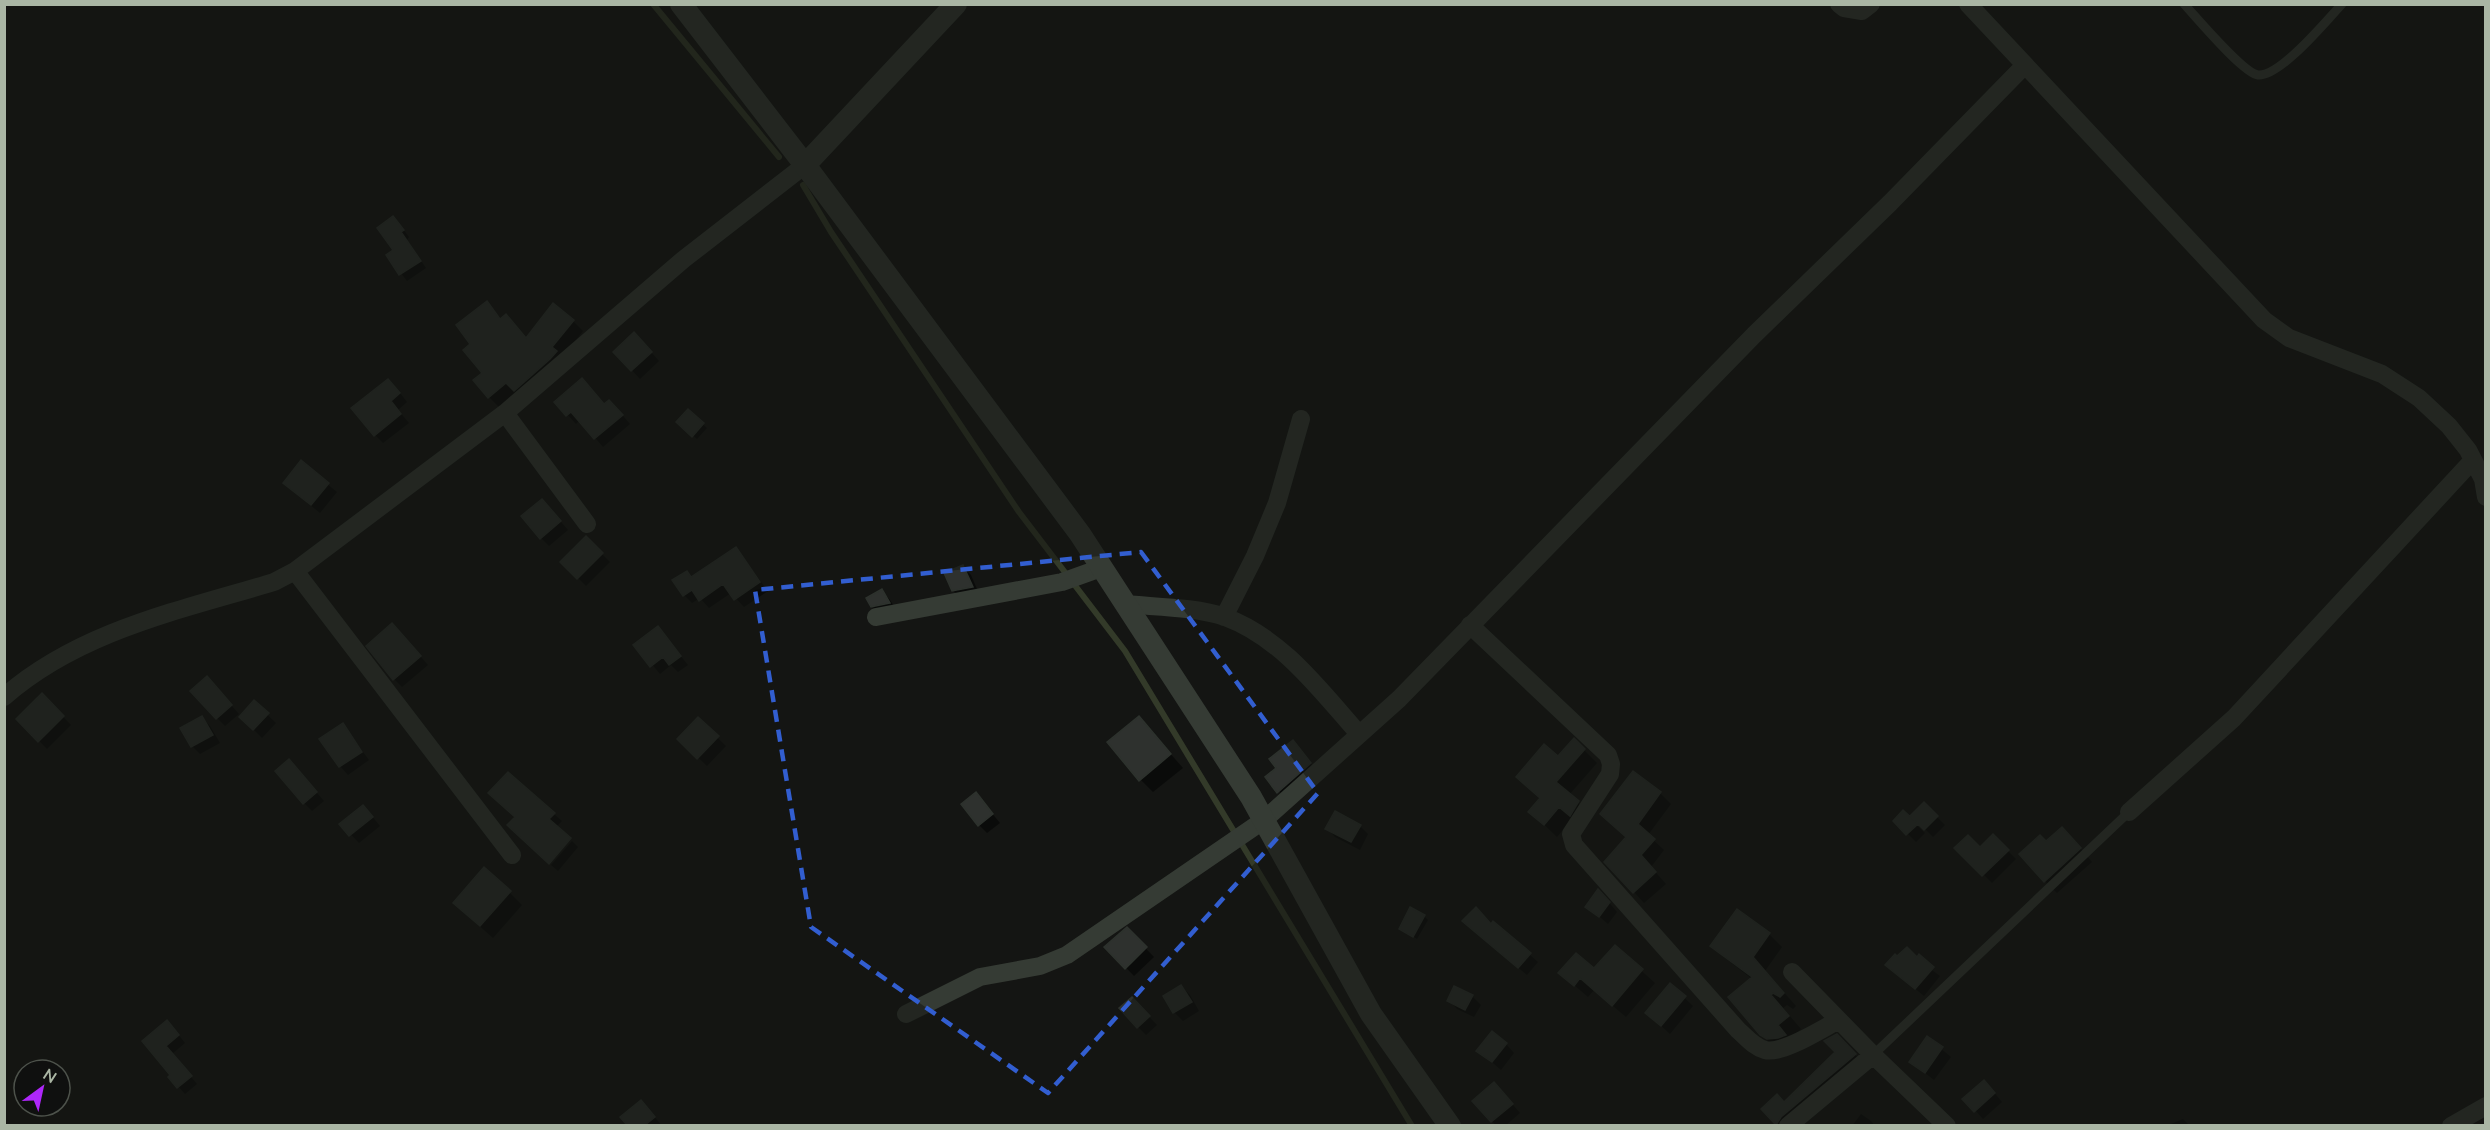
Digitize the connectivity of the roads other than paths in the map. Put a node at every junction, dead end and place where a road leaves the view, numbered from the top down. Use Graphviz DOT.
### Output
graph roads {
  1 [pos="681,4"];
  2 [pos="956,4"];
  3 [pos="1839,4"];
  4 [pos="1871,4"];
  5 [pos="1968,4"];
  6 [pos="2184,4"];
  7 [pos="2342,4"];
  8 [pos="2024,66"];
  9 [pos="805,165"];
  10 [pos="505,413"];
  11 [pos="1301,419"];
  12 [pos="2473,460"];
  13 [pos="2486,497"];
  14 [pos="586,524"];
  15 [pos="1097,570"];
  16 [pos="295,571"];
  17 [pos="1125,604"];
  18 [pos="876,617"];
  19 [pos="1224,617"];
  20 [pos="1470,625"];
  21 [pos="4,697"];
  22 [pos="1359,734"];
  23 [pos="2129,812"];
  24 [pos="1258,824"];
  25 [pos="513,855"];
  26 [pos="1792,972"];
  27 [pos="906,1014"];
  28 [pos="1839,1020"];
  29 [pos="1873,1055"];
  30 [pos="2486,1106"];
  31 [pos="1450,1125"];
  32 [pos="1788,1125"];
  33 [pos="1947,1125"];
  34 [pos="2451,1125"];
  1 -- 9 [label="street"];
  2 -- 9 [label="street"];
  3 -- 4 [label="street"];
  5 -- 8 [label="street"];
  6 -- 7 [label="lane"];
  8 -- 12 [label="street"];
  8 -- 20 [label="street"];
  9 -- 10 [label="street"];
  9 -- 15 [label="street"];
  10 -- 14 [label="street"];
  10 -- 16 [label="street"];
  11 -- 19 [label="street"];
  12 -- 13 [label="street"];
  12 -- 23 [label="street"];
  15 -- 17 [label="street"];
  15 -- 18 [label="street"];
  16 -- 21 [label="street"];
  16 -- 25 [label="street"];
  17 -- 19 [label="street"];
  17 -- 24 [label="street"];
  19 -- 22 [label="street"];
  20 -- 22 [label="street"];
  20 -- 28 [label="street"];
  22 -- 24 [label="street"];
  23 -- 29 [label="lane"];
  24 -- 27 [label="street"];
  24 -- 31 [label="street"];
  26 -- 28 [label="street"];
  28 -- 29 [label="street"];
  29 -- 32 [label="street"];
  29 -- 33 [label="street"];
  30 -- 34 [label="street"];
}
